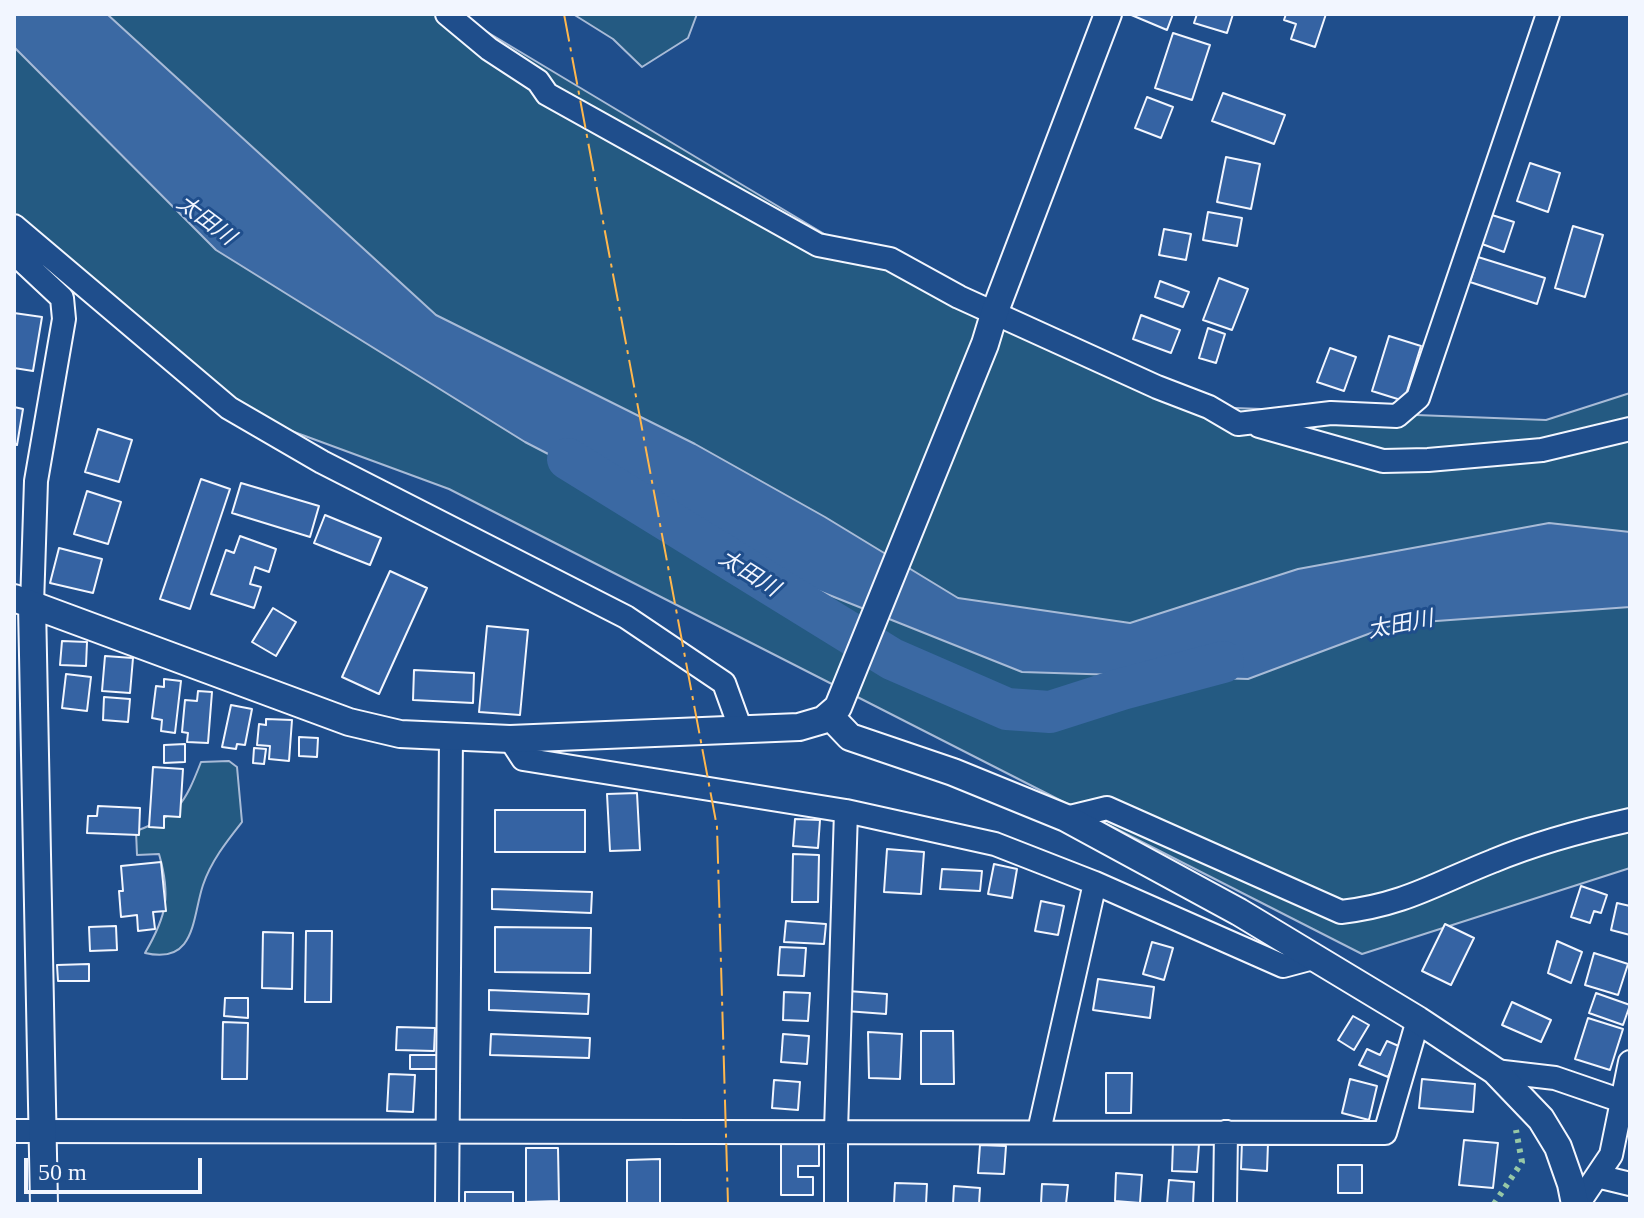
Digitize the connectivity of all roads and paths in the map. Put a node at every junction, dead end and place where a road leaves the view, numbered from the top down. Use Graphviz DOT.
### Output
graph roads {
  1 [pos="447,14"];
  2 [pos="1108,14"];
  3 [pos="1548,14"];
  4 [pos="14,226"];
  5 [pos="14,253"];
  6 [pos="995,311"];
  7 [pos="1250,424"];
  8 [pos="1630,429"];
  9 [pos="23,602"];
  10 [pos="833,711"];
  11 [pos="741,730"];
  12 [pos="451,738"];
  13 [pos="510,739"];
  14 [pos="846,811"];
  15 [pos="1066,818"];
  16 [pos="1630,820"];
  17 [pos="1095,883"];
  18 [pos="1313,958"];
  19 [pos="1418,1020"];
  20 [pos="1630,1062"];
  21 [pos="1495,1071"];
  22 [pos="1622,1101"];
  23 [pos="447,1130"];
  24 [pos="14,1131"];
  25 [pos="44,1131"];
  26 [pos="836,1131"];
  27 [pos="1039,1131"];
  28 [pos="1226,1132"];
  29 [pos="1597,1176"];
  30 [pos="1630,1184"];
  31 [pos="44,1204"];
  32 [pos="447,1204"];
  33 [pos="836,1204"];
  34 [pos="1225,1204"];
  35 [pos="1577,1204"];
  1 -- 6 [label="street"];
  2 -- 6 [label="street"];
  3 -- 7 [label="street"];
  4 -- 11 [label="street"];
  5 -- 9 [label="street"];
  6 -- 7 [label="street"];
  6 -- 10 [label="street"];
  7 -- 8 [label="street"];
  9 -- 12 [label="street"];
  9 -- 25 [label="street"];
  10 -- 11 [label="street"];
  10 -- 15 [label="street"];
  11 -- 13 [label="street"];
  12 -- 13 [label="street"];
  12 -- 23 [label="street"];
  13 -- 14 [label="street"];
  14 -- 17 [label="street"];
  14 -- 26 [label="street"];
  15 -- 16 [label="street"];
  15 -- 18 [label="street"];
  17 -- 18 [label="street"];
  17 -- 27 [label="street"];
  18 -- 19 [label="street"];
  19 -- 21 [label="street"];
  19 -- 28 [label="street"];
  20 -- 22 [label="street"];
  21 -- 22 [label="street"];
  21 -- 35 [label="street"];
  22 -- 29 [label="street"];
  23 -- 25 [label="street"];
  23 -- 26 [label="street"];
  23 -- 32 [label="street"];
  24 -- 25 [label="street"];
  25 -- 31 [label="street"];
  26 -- 27 [label="street"];
  26 -- 33 [label="street"];
  27 -- 28 [label="street"];
  28 -- 34 [label="street"];
  29 -- 30 [label="street"];
  29 -- 35 [label="street"];
}
